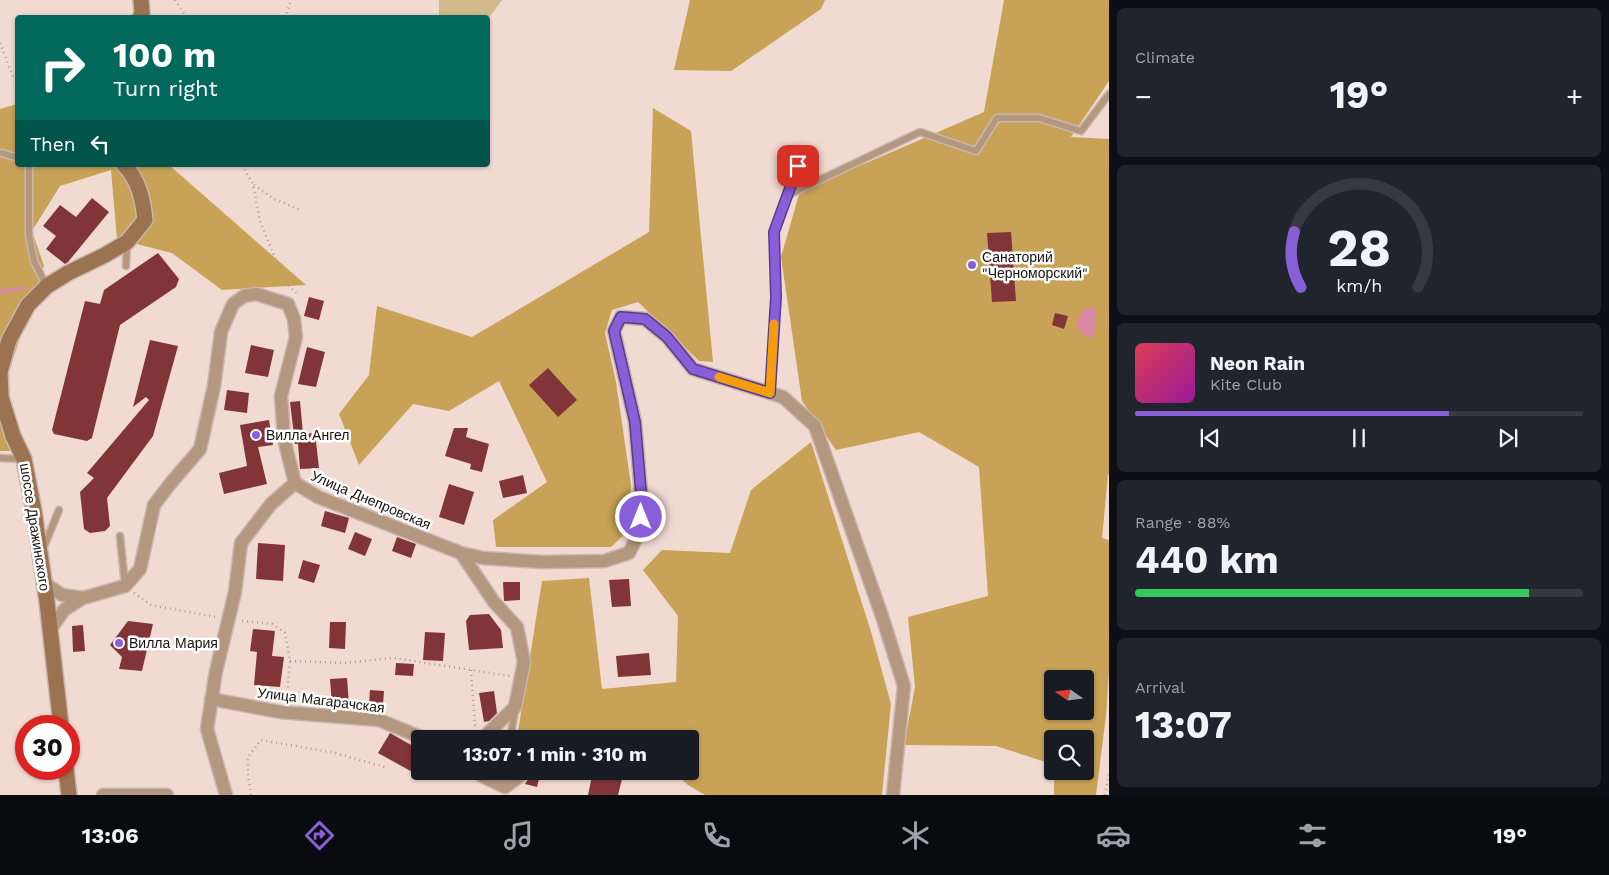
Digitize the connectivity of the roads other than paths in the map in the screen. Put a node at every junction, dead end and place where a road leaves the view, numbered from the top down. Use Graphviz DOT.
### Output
graph roads {
  1 [pos="1109,94"];
  2 [pos="2,153"];
  3 [pos="15,157"];
  4 [pos="798,166"];
  5 [pos="29,167"];
  6 [pos="126,167"];
  7 [pos="788,195"];
  8 [pos="127,242"];
  9 [pos="126,266"];
  10 [pos="47,286"];
  11 [pos="770,393"];
  12 [pos="0,458"];
  13 [pos="24,459"];
  14 [pos="295,484"];
  15 [pos="59,510"];
  16 [pos="120,536"];
  17 [pos="461,553"];
  18 [pos="40,556"];
  19 [pos="44,583"];
  20 [pos="125,586"];
  21 [pos="83,598"];
  22 [pos="50,630"];
  23 [pos="211,699"];
  24 [pos="515,707"];
  25 [pos="61,715"];
  26 [pos="494,730"];
  27 [pos="511,730"];
  28 [pos="411,733"];
  29 [pos="67,780"];
  30 [pos="490,780"];
  31 [pos="517,780"];
  32 [pos="507,791"];
  33 [pos="69,795"];
  34 [pos="103,795"];
  35 [pos="167,795"];
  36 [pos="226,795"];
  37 [pos="892,795"];
  1 -- 7 [label="lane"];
  2 -- 3 [label="lane"];
  4 -- 7 [label="lane"];
  5 -- 10 [label="lane"];
  6 -- 8 [label="main road, шоссе Дражинского"];
  7 -- 11 [label="lane"];
  8 -- 9 [label="lane"];
  8 -- 10 [label="main road, шоссе Дражинского"];
  10 -- 13 [label="main road, шоссе Дражинского"];
  11 -- 17 [label="street, Улица Днепровская"];
  11 -- 37 [label="street"];
  12 -- 13 [label="lane"];
  13 -- 18 [label="main road, шоссе Дражинского"];
  14 -- 17 [label="street, Улица Днепровская"];
  14 -- 20 [label="street, Улица Днепровская"];
  14 -- 23 [label="street"];
  15 -- 18 [label="lane"];
  16 -- 20 [label="lane"];
  17 -- 24 [label="street"];
  18 -- 19 [label="main road, шоссе Дражинского"];
  19 -- 21 [label="street"];
  19 -- 22 [label="main road, шоссе Дражинского"];
  20 -- 21 [label="street"];
  21 -- 22 [label="street"];
  22 -- 25 [label="main road, шоссе Дражинского"];
  23 -- 28 [label="street, Улица Магарачская"];
  23 -- 36 [label="street"];
  24 -- 26 [label="street"];
  24 -- 27 [label="lane"];
  29 -- 33 [label="main road"];
  30 -- 32 [label="street"];
  31 -- 32 [label="street"];
  34 -- 35 [label="street"];
}
